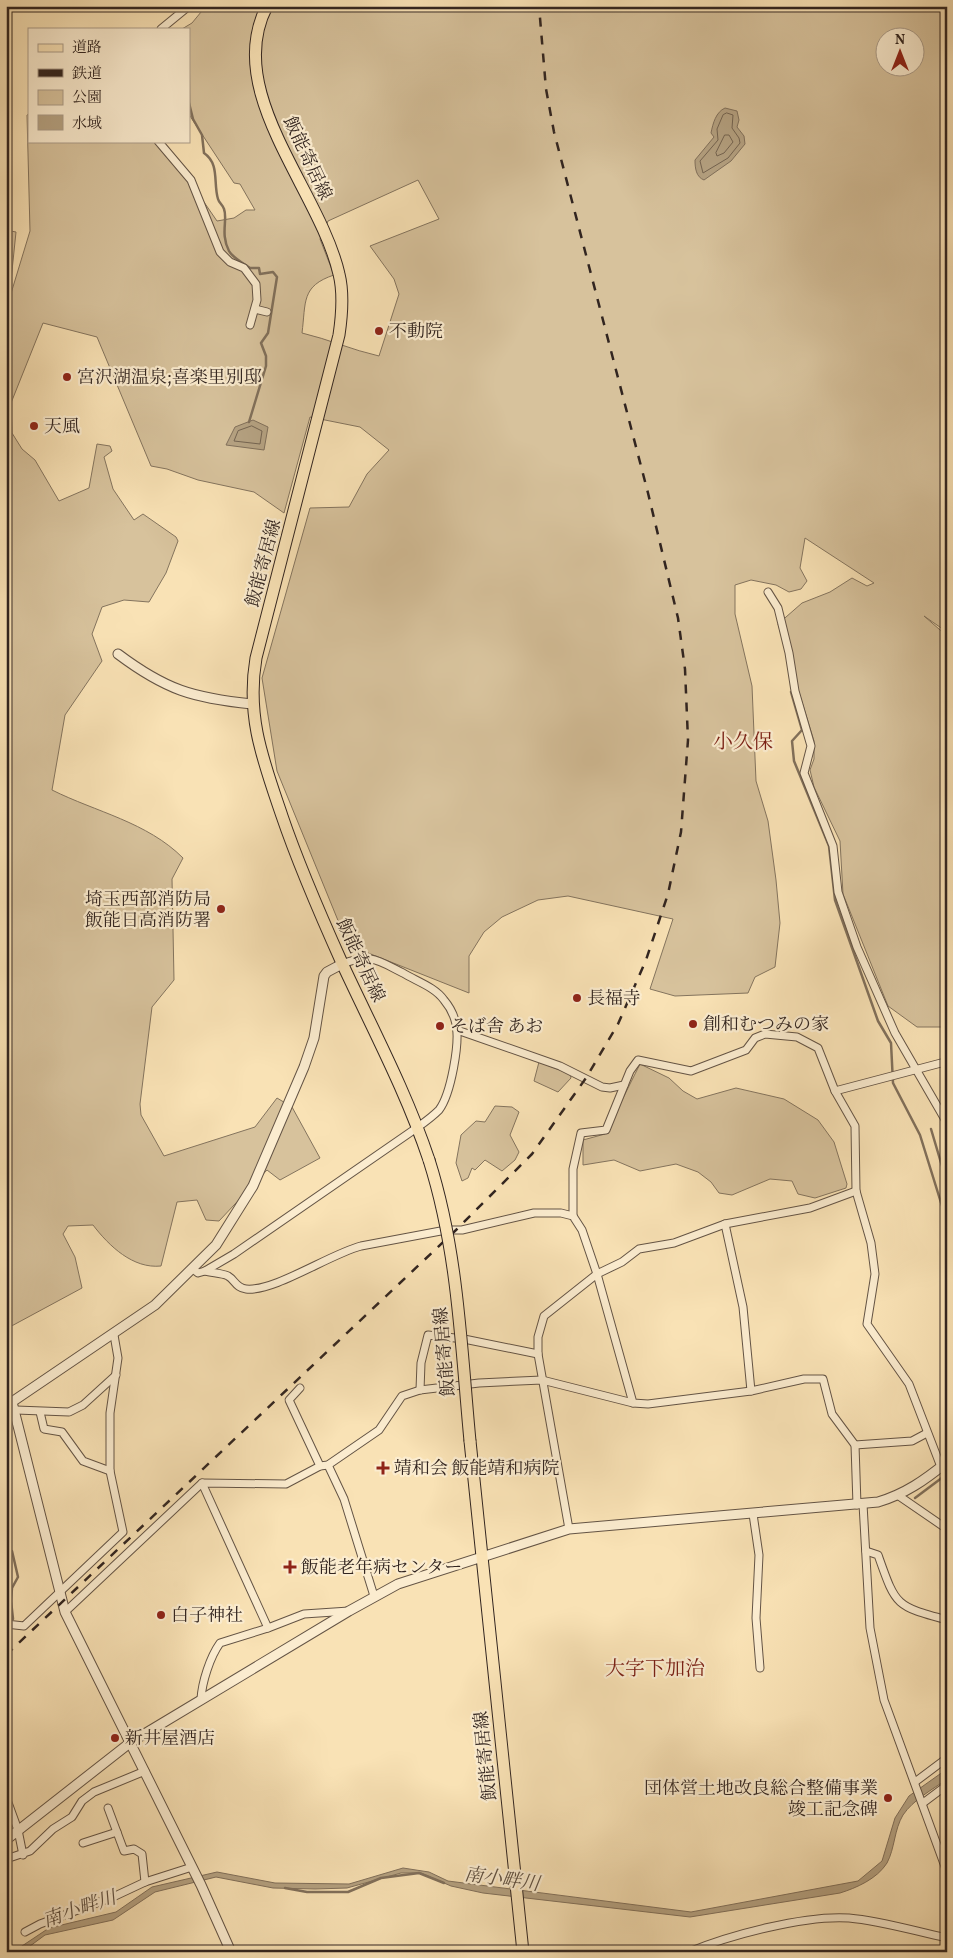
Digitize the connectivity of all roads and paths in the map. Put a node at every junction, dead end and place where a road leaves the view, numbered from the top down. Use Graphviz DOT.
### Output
graph roads {
  1 [pos="189,6"];
  2 [pos="267,6"];
  3 [pos="162,28"];
  4 [pos="159,142"];
  5 [pos="255,309"];
  6 [pos="267,312"];
  7 [pos="250,325"];
  8 [pos="768,592"];
  9 [pos="118,654"];
  10 [pos="252,704"];
  11 [pos="342,964"];
  12 [pos="457,1030"];
  13 [pos="947,1064"];
  14 [pos="915,1070"];
  15 [pos="624,1086"];
  16 [pos="835,1091"];
  17 [pos="947,1123"];
  18 [pos="418,1127"];
  19 [pos="856,1191"];
  20 [pos="573,1216"];
  21 [pos="725,1224"];
  22 [pos="193,1269"];
  23 [pos="205,1271"];
  24 [pos="597,1274"];
  25 [pos="114,1334"];
  26 [pos="538,1354"];
  27 [pos="116,1375"];
  28 [pos="542,1380"];
  29 [pos="300,1388"];
  30 [pos="420,1390"];
  31 [pos="751,1391"];
  32 [pos="632,1403"];
  33 [pos="11,1406"];
  34 [pos="40,1412"];
  35 [pos="927,1433"];
  36 [pos="855,1445"];
  37 [pos="944,1465"];
  38 [pos="324,1466"];
  39 [pos="110,1470"];
  40 [pos="202,1483"];
  41 [pos="899,1496"];
  42 [pos="860,1504"];
  43 [pos="753,1514"];
  44 [pos="569,1529"];
  45 [pos="947,1529"];
  46 [pos="866,1551"];
  47 [pos="483,1557"];
  48 [pos="60,1593"];
  49 [pos="374,1596"];
  50 [pos="349,1611"];
  51 [pos="65,1612"];
  52 [pos="947,1620"];
  53 [pos="6,1624"];
  54 [pos="268,1628"];
  55 [pos="760,1668"];
  56 [pos="201,1700"];
  57 [pos="131,1742"];
  58 [pos="947,1758"];
  59 [pos="145,1771"];
  60 [pos="915,1784"];
  61 [pos="947,1785"];
  62 [pos="6,1797"];
  63 [pos="922,1802"];
  64 [pos="108,1808"];
  65 [pos="18,1830"];
  66 [pos="117,1832"];
  67 [pos="6,1840"];
  68 [pos="83,1843"];
  69 [pos="23,1855"];
  70 [pos="6,1860"];
  71 [pos="193,1869"];
  72 [pos="947,1872"];
  73 [pos="145,1882"];
  74 [pos="26,1932"];
  75 [pos="947,1938"];
  76 [pos="231,1952"];
  77 [pos="522,1952"];
  78 [pos="689,1952"];
  1 -- 3 [label="street"];
  2 -- 10 [label="main road, 飯能寄居線"];
  4 -- 5 [label="street"];
  5 -- 6 [label="street"];
  5 -- 7 [label="street"];
  8 -- 14 [label="street"];
  9 -- 10 [label="street"];
  10 -- 11 [label="main road, 飯能寄居線"];
  11 -- 12 [label="street"];
  11 -- 18 [label="main road, 飯能寄居線"];
  11 -- 22 [label="street"];
  12 -- 15 [label="street"];
  12 -- 18 [label="street"];
  13 -- 14 [label="street"];
  14 -- 16 [label="street"];
  14 -- 17 [label="street"];
  15 -- 16 [label="street"];
  15 -- 20 [label="street"];
  16 -- 19 [label="street"];
  18 -- 23 [label="street"];
  18 -- 47 [label="main road, 飯能寄居線, bridge"];
  19 -- 21 [label="street"];
  19 -- 35 [label="street"];
  20 -- 23 [label="street"];
  20 -- 24 [label="street"];
  21 -- 24 [label="street"];
  21 -- 31 [label="street"];
  22 -- 23 [label="street"];
  22 -- 25 [label="street"];
  24 -- 26 [label="street"];
  24 -- 32 [label="street"];
  25 -- 27 [label="street"];
  25 -- 33 [label="street"];
  26 -- 28 [label="street"];
  26 -- 30 [label="street"];
  27 -- 34 [label="street"];
  27 -- 39 [label="street"];
  28 -- 30 [label="street"];
  28 -- 32 [label="street"];
  28 -- 44 [label="street"];
  29 -- 38 [label="street"];
  30 -- 38 [label="street"];
  31 -- 32 [label="street"];
  31 -- 36 [label="street"];
  33 -- 34 [label="street"];
  33 -- 48 [label="street"];
  34 -- 39 [label="street"];
  35 -- 36 [label="street"];
  35 -- 37 [label="street"];
  36 -- 42 [label="street"];
  37 -- 41 [label="street"];
  38 -- 40 [label="street"];
  38 -- 49 [label="street"];
  39 -- 48 [label="street"];
  40 -- 51 [label="street"];
  40 -- 54 [label="street"];
  41 -- 42 [label="street"];
  41 -- 45 [label="street"];
  42 -- 43 [label="street"];
  42 -- 46 [label="street"];
  43 -- 44 [label="street"];
  43 -- 55 [label="street"];
  44 -- 47 [label="street"];
  46 -- 52 [label="street"];
  46 -- 60 [label="street"];
  47 -- 49 [label="street"];
  47 -- 77 [label="main road, 飯能寄居線"];
  48 -- 51 [label="street"];
  48 -- 53 [label="street"];
  49 -- 50 [label="street"];
  50 -- 54 [label="street"];
  50 -- 56 [label="street"];
  51 -- 57 [label="street"];
  54 -- 56 [label="street"];
  56 -- 57 [label="street"];
  57 -- 59 [label="street"];
  57 -- 65 [label="street"];
  58 -- 60 [label="street"];
  59 -- 69 [label="street"];
  59 -- 71 [label="street"];
  60 -- 63 [label="street"];
  61 -- 63 [label="street"];
  62 -- 65 [label="street"];
  63 -- 72 [label="street"];
  64 -- 66 [label="street"];
  65 -- 67 [label="street"];
  65 -- 69 [label="street"];
  66 -- 68 [label="street"];
  66 -- 73 [label="street"];
  69 -- 70 [label="street"];
  71 -- 73 [label="street"];
  71 -- 76 [label="street"];
  73 -- 74 [label="street"];
  75 -- 78 [label="street"];
}
